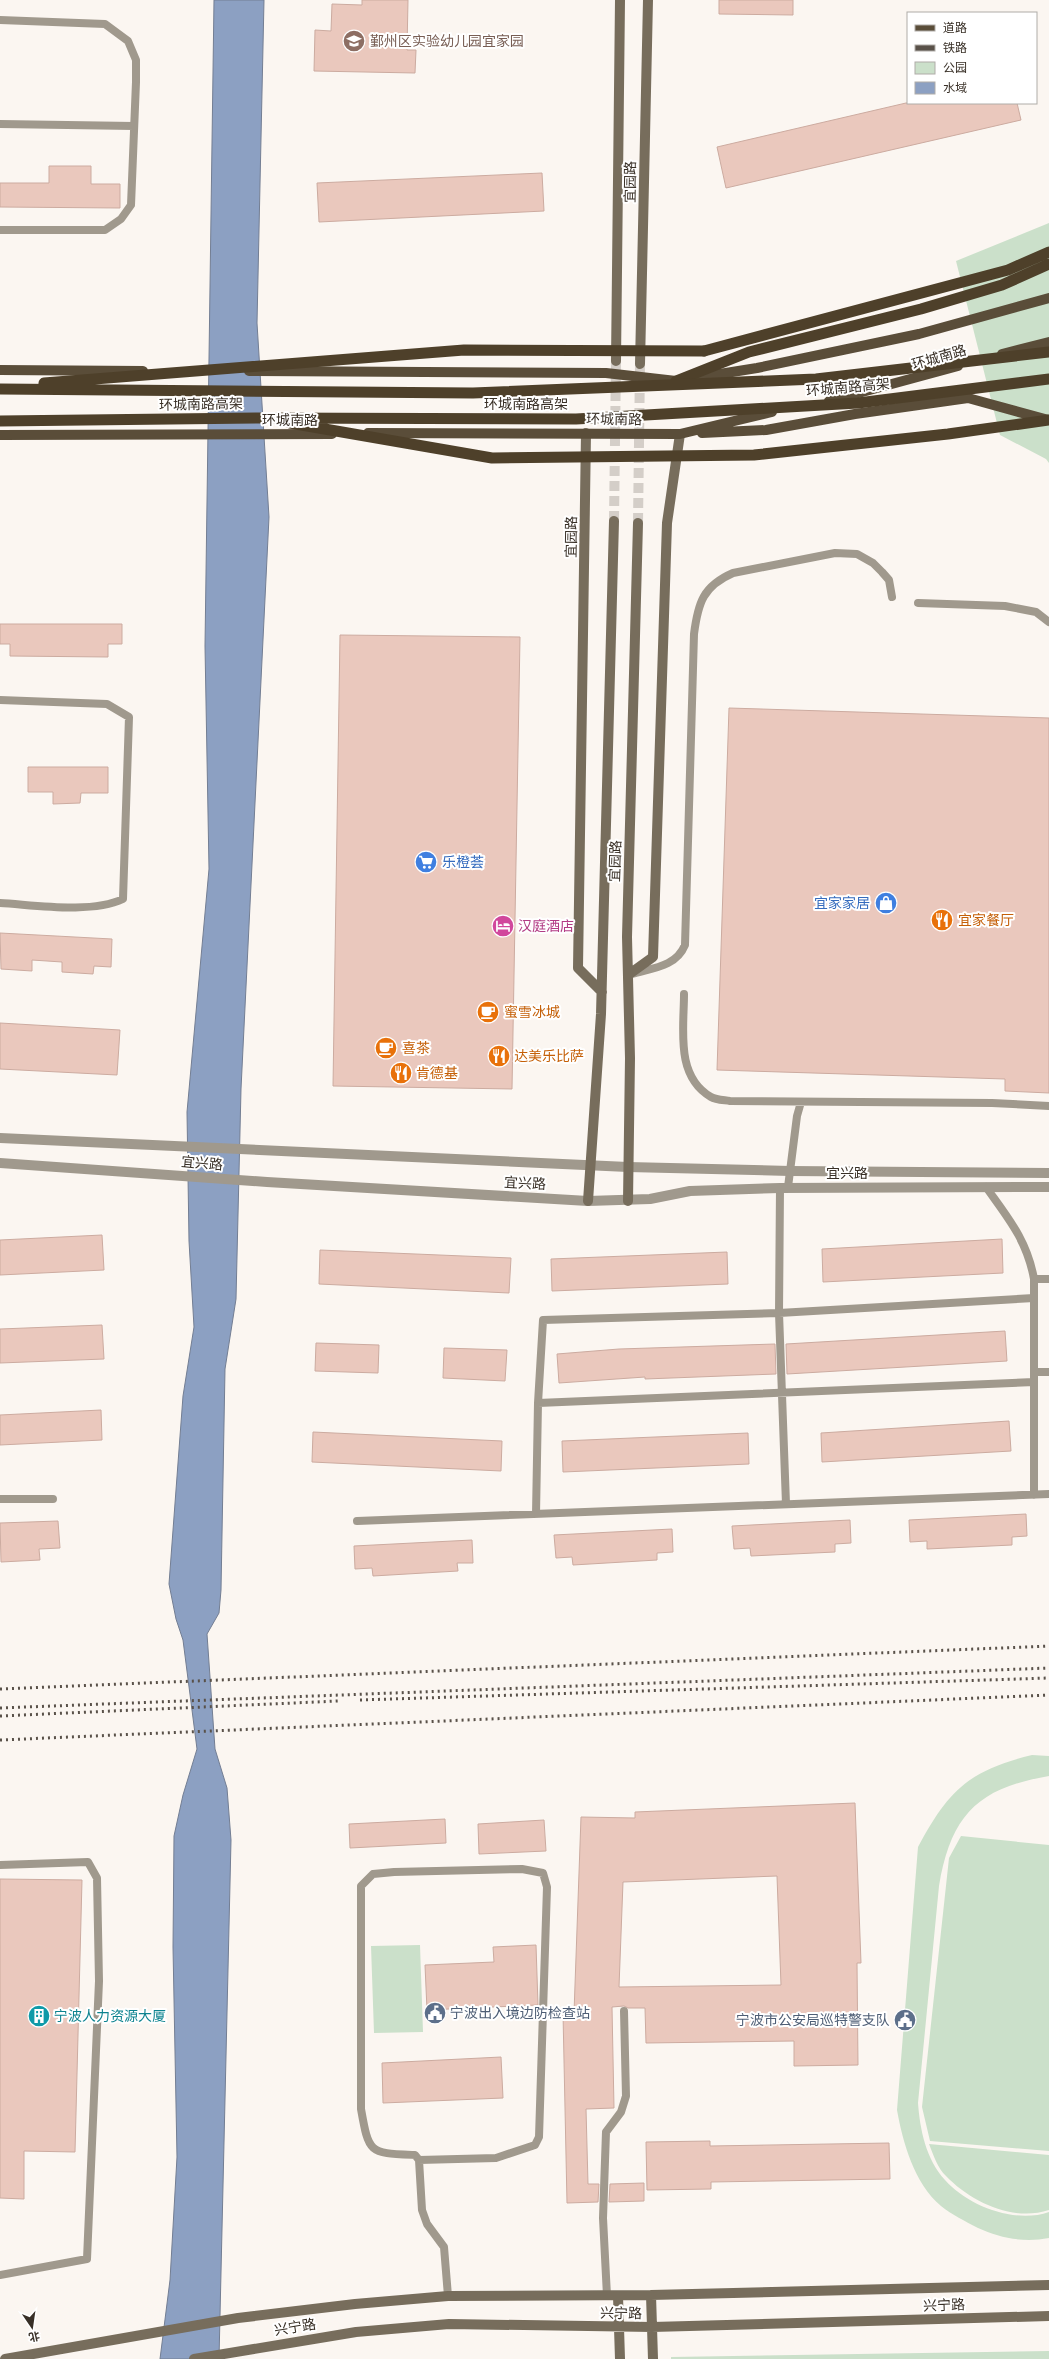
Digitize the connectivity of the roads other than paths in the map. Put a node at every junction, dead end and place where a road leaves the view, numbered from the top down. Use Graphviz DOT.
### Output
graph roads {
  1 [pos="620,0"];
  2 [pos="648,0"];
  3 [pos="0,20"];
  4 [pos="0,124"];
  5 [pos="134,126"];
  6 [pos="0,230"];
  7 [pos="1049,252"];
  8 [pos="1049,264"];
  9 [pos="1049,298"];
  10 [pos="1049,342"];
  11 [pos="1049,352"];
  12 [pos="616,361"];
  13 [pos="640,364"];
  14 [pos="0,370"];
  15 [pos="1049,379"];
  16 [pos="676,381"];
  17 [pos="0,388"];
  18 [pos="258,418"];
  19 [pos="1049,420"];
  20 [pos="0,421"];
  21 [pos="586,433"];
  22 [pos="680,434"];
  23 [pos="0,435"];
  24 [pos="614,521"];
  25 [pos="638,523"];
  26 [pos="892,597"];
  27 [pos="918,603"];
  28 [pos="1049,622"];
  29 [pos="0,700"];
  30 [pos="0,903"];
  31 [pos="628,975"];
  32 [pos="602,992"];
  33 [pos="684,994"];
  34 [pos="801,1102"];
  35 [pos="1049,1106"];
  36 [pos="0,1138"];
  37 [pos="0,1163"];
  38 [pos="591,1166"];
  39 [pos="628,1167"];
  40 [pos="790,1171"];
  41 [pos="1049,1173"];
  42 [pos="986,1187"];
  43 [pos="1049,1187"];
  44 [pos="784,1188"];
  45 [pos="588,1201"];
  46 [pos="628,1201"];
  47 [pos="1034,1279"];
  48 [pos="1049,1279"];
  49 [pos="1034,1298"];
  50 [pos="779,1313"];
  51 [pos="1034,1372"];
  52 [pos="1049,1372"];
  53 [pos="1034,1382"];
  54 [pos="782,1393"];
  55 [pos="538,1403"];
  56 [pos="1049,1494"];
  57 [pos="1034,1495"];
  58 [pos="53,1499"];
  59 [pos="0,1500"];
  60 [pos="786,1504"];
  61 [pos="536,1514"];
  62 [pos="357,1521"];
  63 [pos="0,1865"];
  64 [pos="624,2010"];
  65 [pos="420,2160"];
  66 [pos="0,2275"];
  67 [pos="1049,2285"];
  68 [pos="651,2295"];
  69 [pos="448,2296"];
  70 [pos="607,2296"];
  71 [pos="618,2296"];
  72 [pos="1049,2316"];
  73 [pos="619,2327"];
  74 [pos="652,2327"];
  75 [pos="5,2359"];
  76 [pos="194,2359"];
  77 [pos="620,2359"];
  78 [pos="653,2359"];
  1 -- 12 [label="main road, 宜园路"];
  2 -- 13 [label="main road, 宜园路"];
  3 -- 5 [label="lane"];
  4 -- 5 [label="lane"];
  5 -- 6 [label="lane"];
  7 -- 17 [label="highway, bridge"];
  8 -- 16 [label="highway"];
  9 -- 16 [label="main road, 环城南路"];
  10 -- 22 [label="main road, 环城南路"];
  11 -- 17 [label="highway, 环城南路高架, bridge"];
  14 -- 16 [label="main road, 环城南路"];
  15 -- 18 [label="highway, 环城南路高架, bridge"];
  18 -- 19 [label="highway, bridge"];
  18 -- 20 [label="highway, 环城南路高架, bridge"];
  19 -- 22 [label="main road"];
  21 -- 22 [label="main road, 环城南路"];
  21 -- 23 [label="main road, 环城南路"];
  21 -- 32 [label="main road, 宜园路"];
  22 -- 31 [label="main road"];
  24 -- 32 [label="main road, 宜园路"];
  25 -- 31 [label="main road, 宜园路"];
  26 -- 31 [label="lane"];
  27 -- 28 [label="lane"];
  29 -- 30 [label="lane"];
  31 -- 39 [label="main road, 宜园路"];
  32 -- 38 [label="main road, 宜园路"];
  33 -- 34 [label="lane"];
  34 -- 35 [label="lane"];
  34 -- 40 [label="lane"];
  36 -- 38 [label="street, 宜兴路"];
  37 -- 45 [label="street, 宜兴路"];
  38 -- 39 [label="street, 宜兴路"];
  38 -- 45 [label="main road, 宜园路"];
  39 -- 40 [label="street, 宜兴路"];
  39 -- 46 [label="main road, 宜园路"];
  40 -- 41 [label="street, 宜兴路"];
  40 -- 44 [label="lane"];
  42 -- 43 [label="street, 宜兴路"];
  42 -- 44 [label="street, 宜兴路"];
  42 -- 47 [label="lane"];
  44 -- 46 [label="street, 宜兴路"];
  44 -- 50 [label="lane"];
  45 -- 46 [label="street, 宜兴路"];
  47 -- 48 [label="lane"];
  47 -- 49 [label="lane"];
  49 -- 50 [label="lane"];
  49 -- 51 [label="lane"];
  50 -- 54 [label="lane"];
  50 -- 55 [label="lane"];
  51 -- 52 [label="lane"];
  51 -- 53 [label="lane"];
  53 -- 54 [label="lane"];
  53 -- 57 [label="lane"];
  54 -- 55 [label="lane"];
  54 -- 60 [label="lane"];
  55 -- 61 [label="lane"];
  56 -- 57 [label="lane"];
  57 -- 60 [label="lane"];
  58 -- 59 [label="lane"];
  60 -- 61 [label="lane"];
  61 -- 62 [label="lane"];
  63 -- 66 [label="lane"];
  64 -- 70 [label="lane"];
  65 -- 65 [label="lane"];
  65 -- 69 [label="lane"];
  67 -- 68 [label="main road"];
  68 -- 71 [label="main road"];
  68 -- 74 [label="main road"];
  69 -- 70 [label="main road"];
  69 -- 75 [label="main road"];
  70 -- 71 [label="main road"];
  71 -- 73 [label="main road"];
  72 -- 74 [label="main road, 兴宁路"];
  73 -- 74 [label="main road, 兴宁路"];
  73 -- 76 [label="main road, 兴宁路"];
  73 -- 77 [label="main road"];
  74 -- 78 [label="main road"];
}
